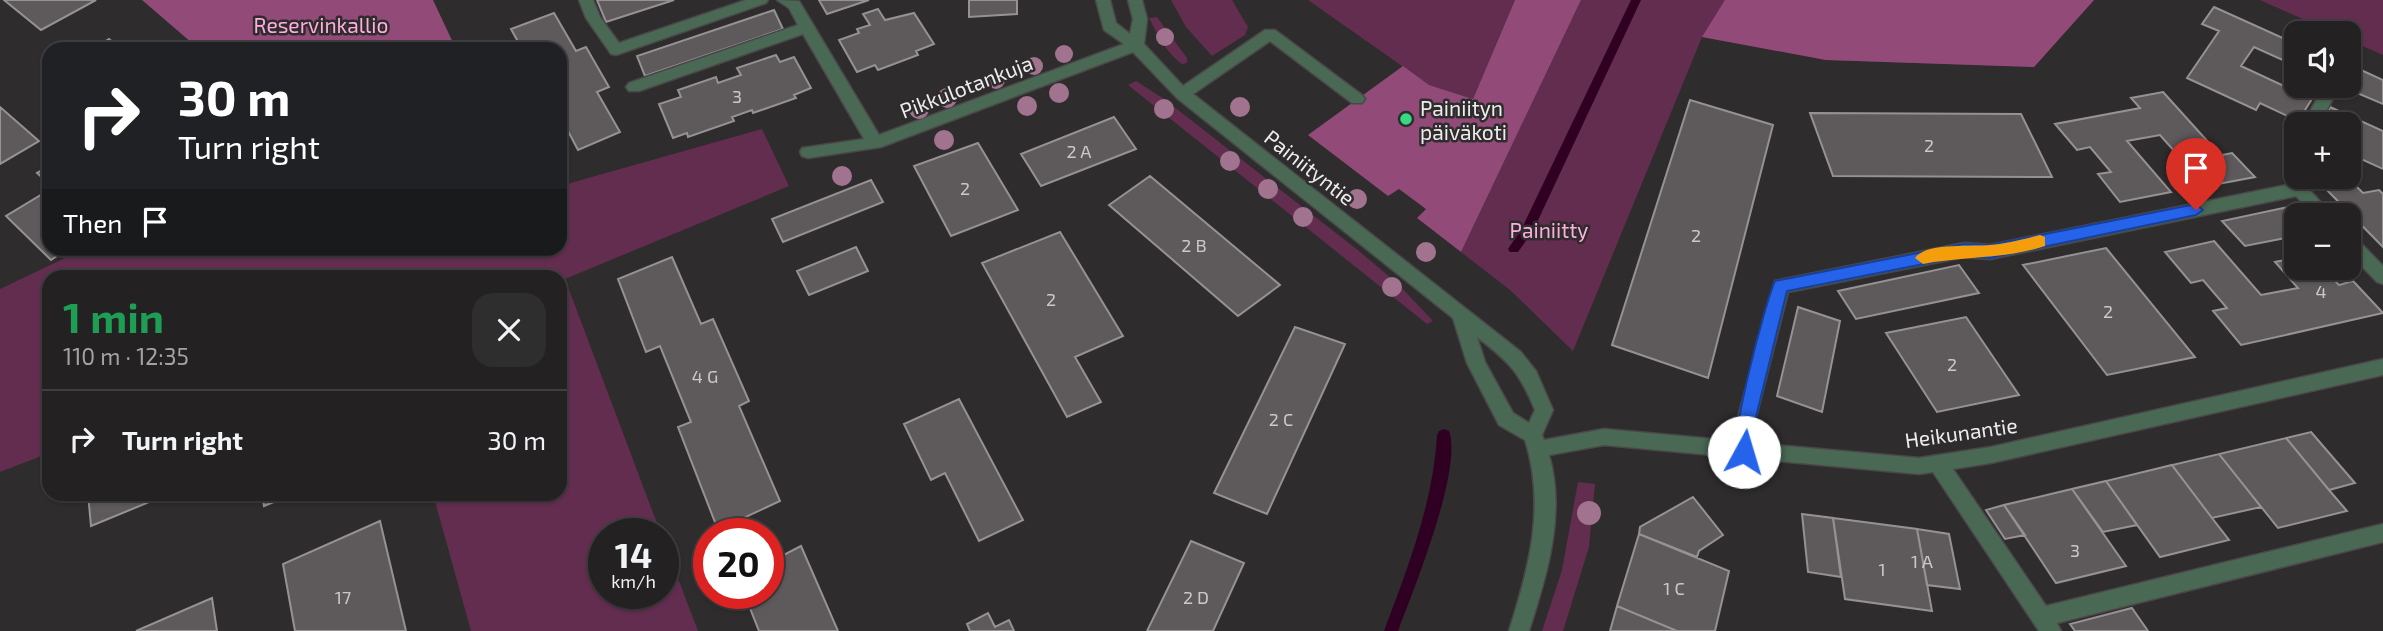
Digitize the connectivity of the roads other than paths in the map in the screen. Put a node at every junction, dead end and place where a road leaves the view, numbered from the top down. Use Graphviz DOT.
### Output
graph roads {
  1 [pos="586,0"];
  2 [pos="761,0"];
  3 [pos="784,0"];
  4 [pos="1103,0"];
  5 [pos="1135,0"];
  6 [pos="807,27"];
  7 [pos="1136,45"];
  8 [pos="634,87"];
  9 [pos="1182,94"];
  10 [pos="1357,99"];
  11 [pos="875,143"];
  12 [pos="808,152"];
  13 [pos="2284,187"];
  14 [pos="2361,254"];
  15 [pos="2383,277"];
  16 [pos="1462,318"];
  17 [pos="2383,367"];
  18 [pos="1536,442"];
  19 [pos="1744,452"];
  20 [pos="1938,463"];
  21 [pos="2383,533"];
  22 [pos="2046,624"];
  23 [pos="1519,631"];
  1 -- 2 [label="street"];
  3 -- 6 [label="street"];
  4 -- 7 [label="street, Painiityntie"];
  5 -- 7 [label="street"];
  6 -- 8 [label="street"];
  6 -- 11 [label="street"];
  7 -- 9 [label="street, Painiityntie"];
  7 -- 11 [label="street, Pikkulotankuja"];
  9 -- 10 [label="street"];
  9 -- 16 [label="street, Painiityntie"];
  11 -- 12 [label="street, Pikkulotankuja"];
  13 -- 19 [label="street"];
  14 -- 15 [label="street"];
  16 -- 18 [label="street"];
  16 -- 18 [label="street, Painiityntie"];
  17 -- 20 [label="street, Heikunantie"];
  18 -- 19 [label="street, Heikunantie"];
  18 -- 23 [label="street, Painiityntie"];
  19 -- 20 [label="street, Heikunantie"];
  20 -- 22 [label="street"];
  21 -- 22 [label="street"];
}
